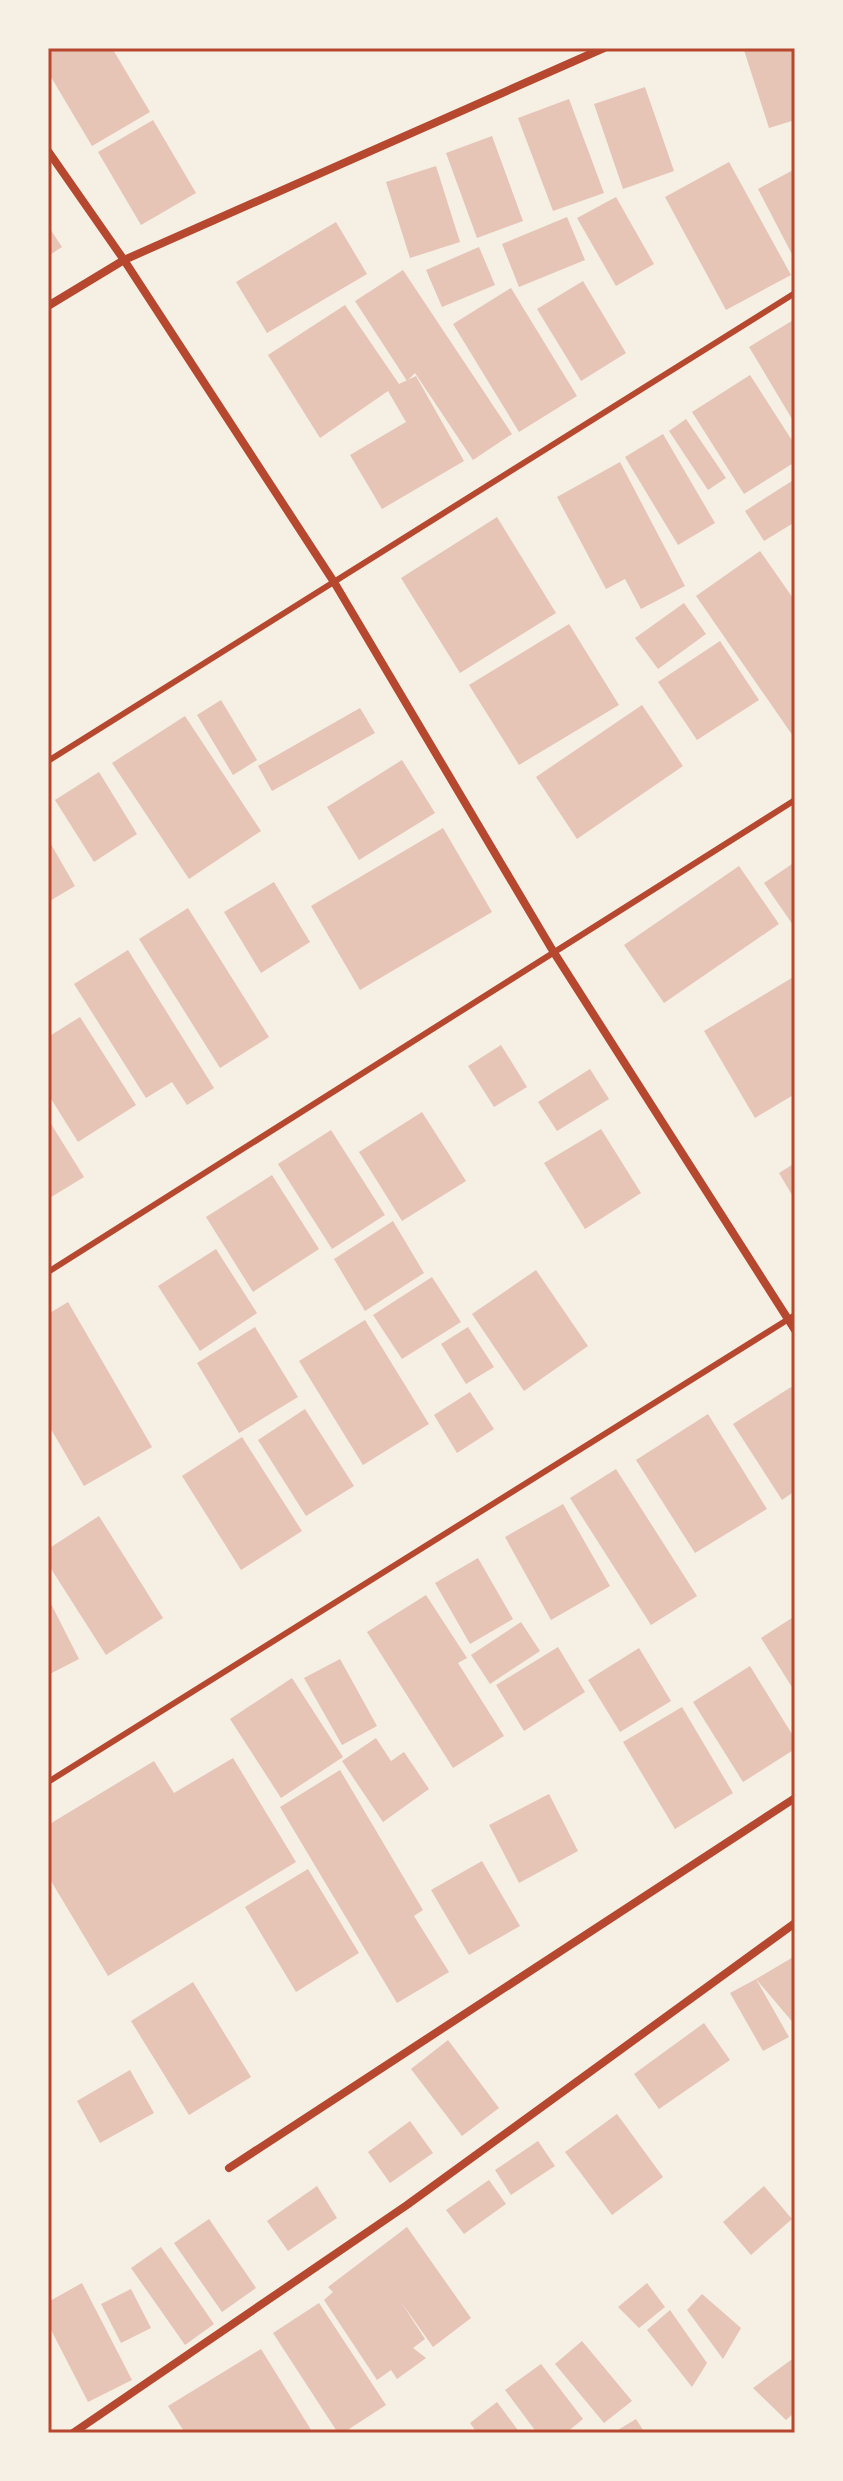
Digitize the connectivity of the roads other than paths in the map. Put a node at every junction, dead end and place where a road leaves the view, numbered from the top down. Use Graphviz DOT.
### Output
graph roads {
  1 [pos="604,48"];
  2 [pos="48,151"];
  3 [pos="124,260"];
  4 [pos="795,293"];
  5 [pos="48,306"];
  6 [pos="334,582"];
  7 [pos="48,761"];
  8 [pos="795,800"];
  9 [pos="553,951"];
  10 [pos="48,1272"];
  11 [pos="792,1317"];
  12 [pos="795,1330"];
  13 [pos="48,1782"];
  14 [pos="795,1798"];
  15 [pos="795,1923"];
  16 [pos="229,2168"];
  17 [pos="73,2433"];
  1 -- 3 [label="street"];
  2 -- 3 [label="street"];
  3 -- 5 [label="street"];
  3 -- 6 [label="street"];
  4 -- 6 [label="lane"];
  6 -- 7 [label="lane"];
  6 -- 9 [label="street"];
  8 -- 9 [label="lane"];
  9 -- 10 [label="lane"];
  9 -- 11 [label="street"];
  11 -- 12 [label="street"];
  11 -- 13 [label="lane"];
  14 -- 16 [label="street"];
  15 -- 17 [label="street"];
}
